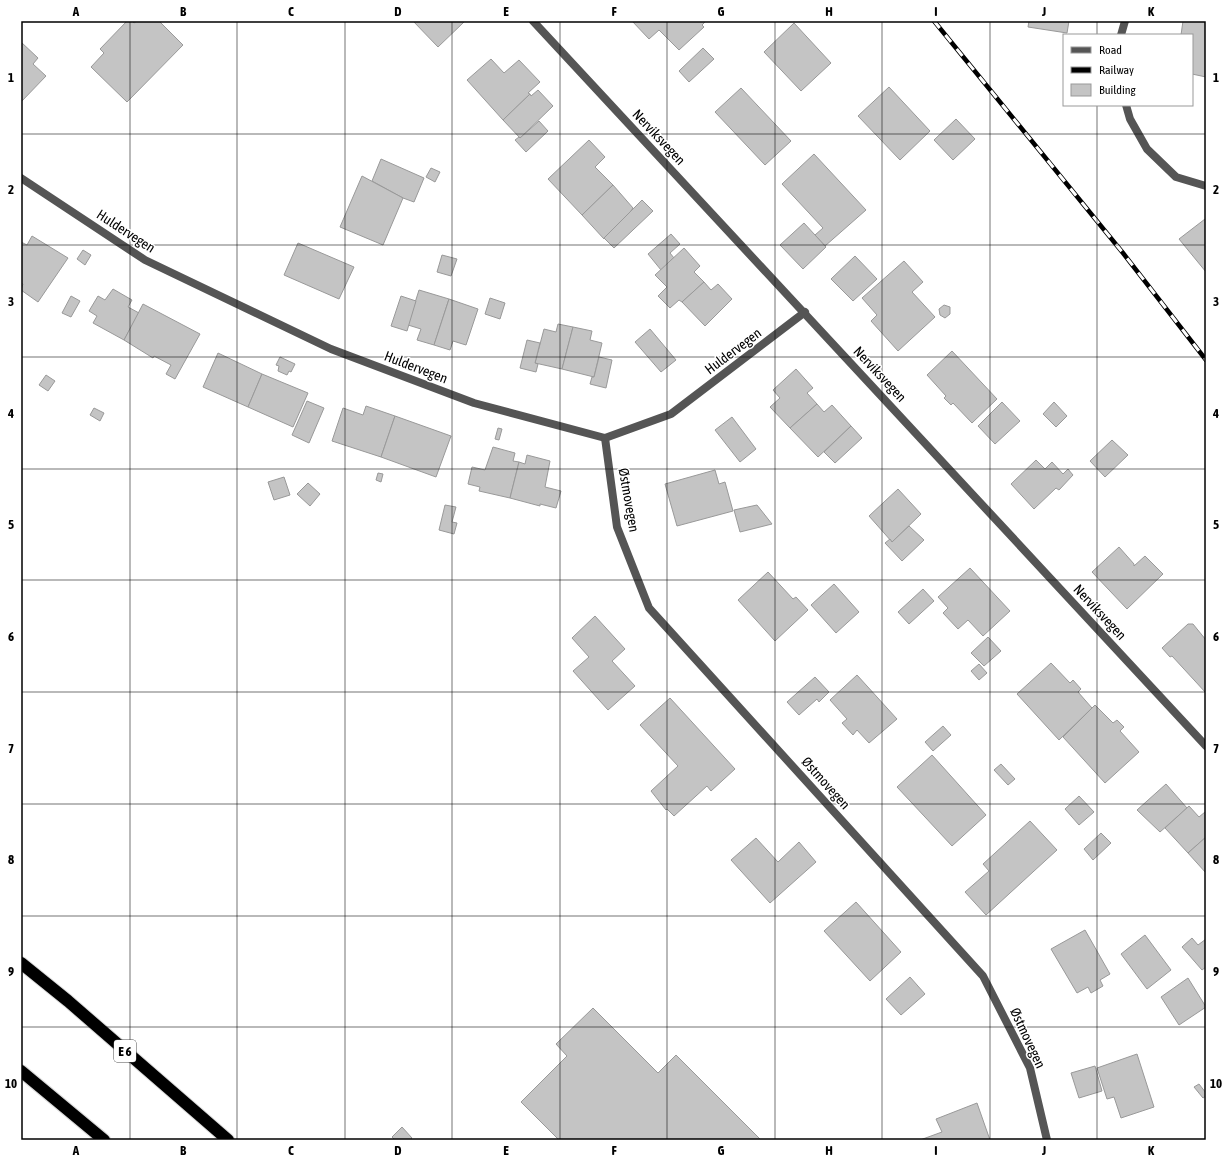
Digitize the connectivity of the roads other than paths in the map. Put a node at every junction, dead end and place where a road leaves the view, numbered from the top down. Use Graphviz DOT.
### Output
graph roads {
  1 [pos="533,21"];
  2 [pos="1125,21"];
  3 [pos="1122,34"];
  4 [pos="1126,106"];
  5 [pos="21,178"];
  6 [pos="1206,186"];
  7 [pos="805,312"];
  8 [pos="605,438"];
  9 [pos="1206,746"];
  10 [pos="21,963"];
  11 [pos="21,1071"];
  12 [pos="104,1140"];
  13 [pos="228,1140"];
  14 [pos="1047,1140"];
  1 -- 7 [label="street, Nerviksvegen"];
  2 -- 3 [label="street"];
  4 -- 6 [label="street"];
  5 -- 8 [label="street, Huldervegen"];
  7 -- 8 [label="street, Huldervegen"];
  7 -- 9 [label="street, Nerviksvegen"];
  8 -- 14 [label="street, Østmovegen"];
  10 -- 13 [label="highway, E 6"];
  11 -- 12 [label="highway"];
}
